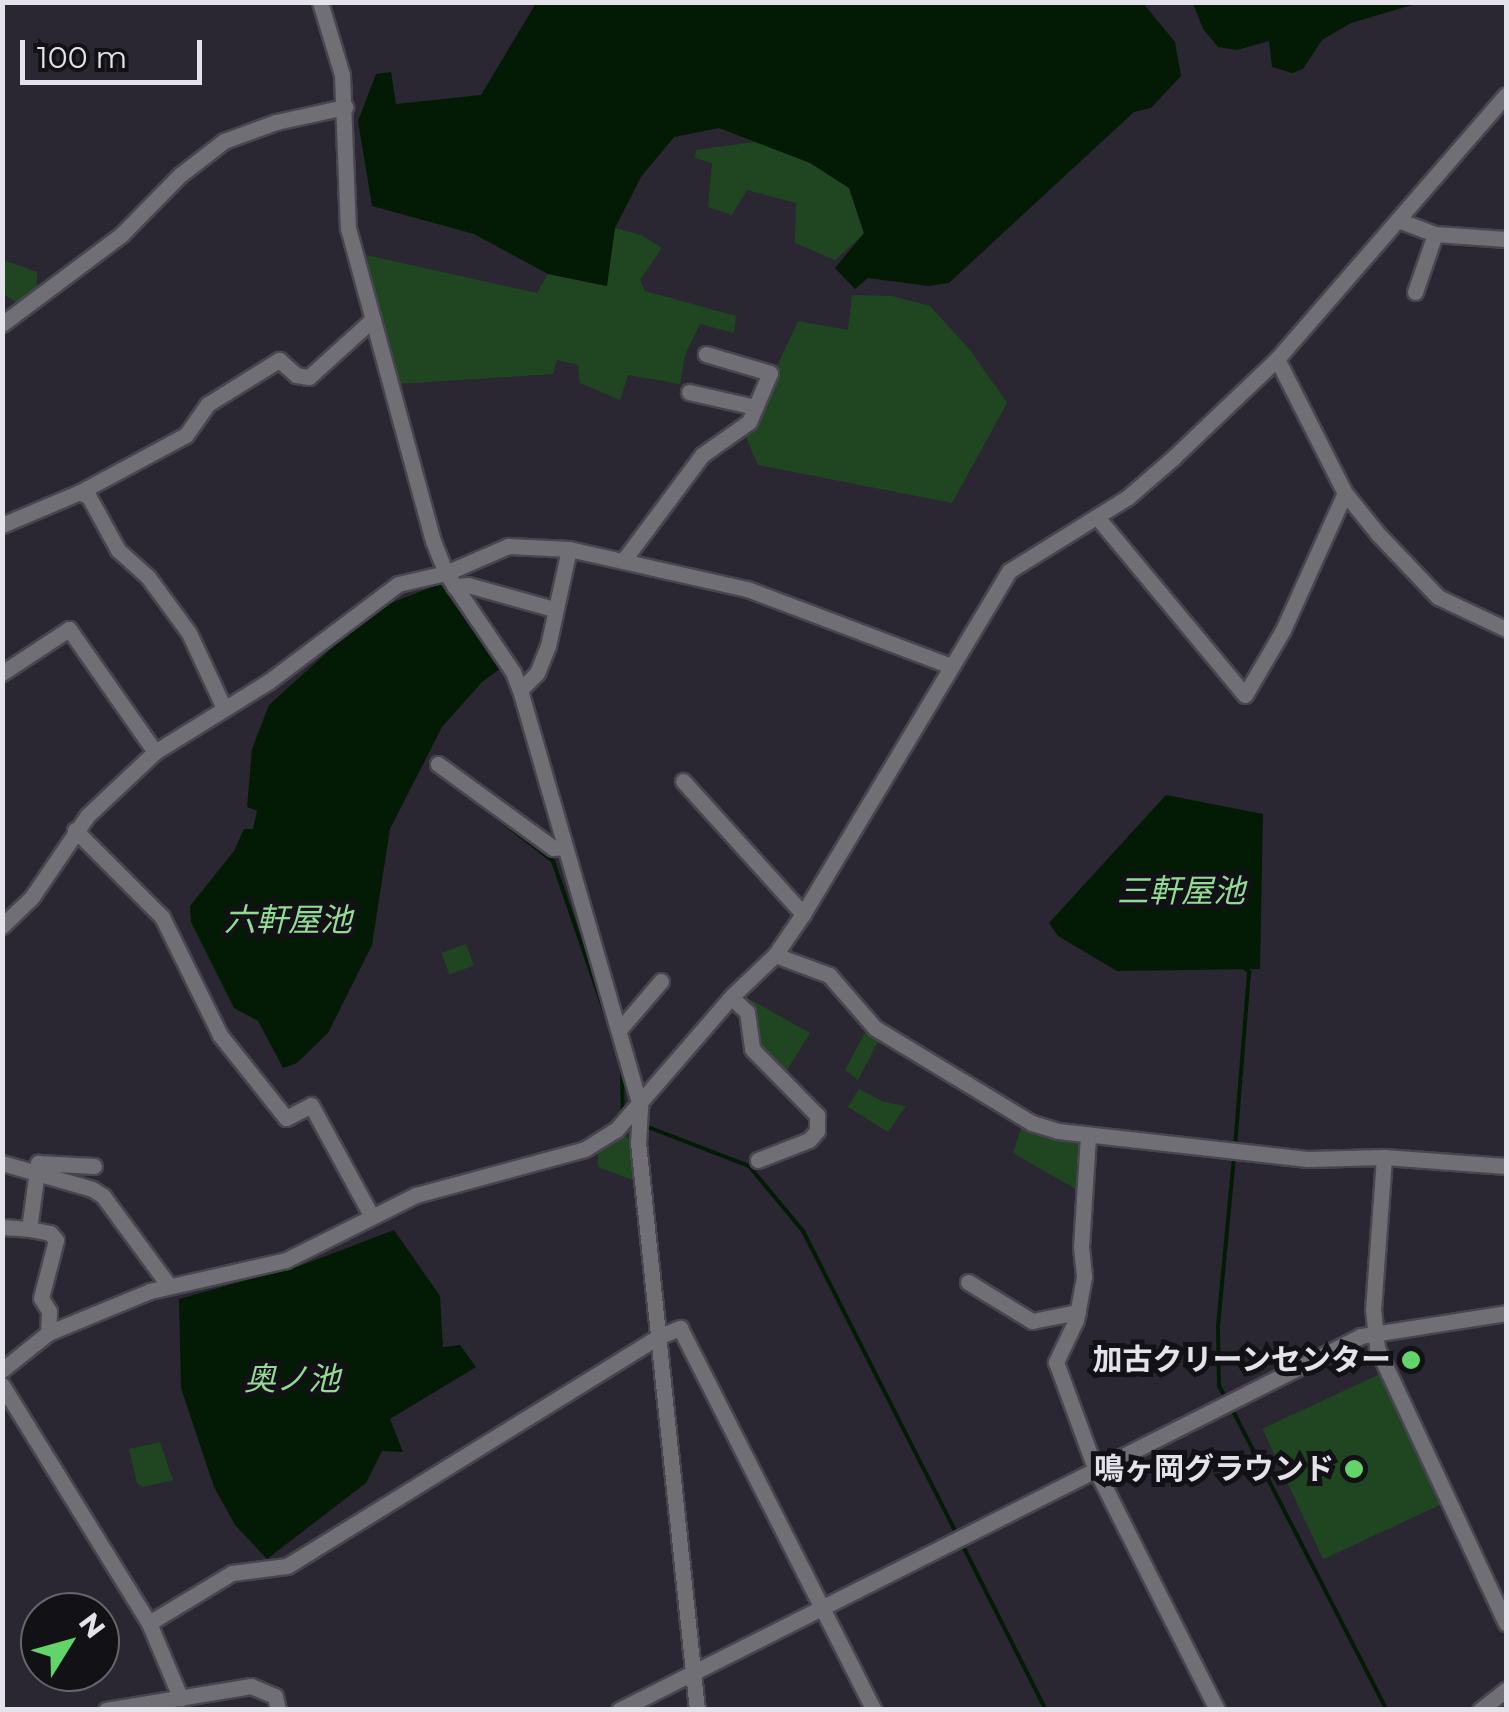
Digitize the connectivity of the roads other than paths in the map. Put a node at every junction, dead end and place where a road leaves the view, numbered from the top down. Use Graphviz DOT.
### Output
graph roads {
  1 [pos="320,2"];
  2 [pos="1506,94"];
  3 [pos="345,107"];
  4 [pos="1398,220"];
  5 [pos="1435,234"];
  6 [pos="1506,239"];
  7 [pos="1415,292"];
  8 [pos="373,319"];
  9 [pos="2,324"];
  10 [pos="706,354"];
  11 [pos="1277,359"];
  12 [pos="689,392"];
  13 [pos="755,408"];
  14 [pos="80,492"];
  15 [pos="1344,492"];
  16 [pos="1097,517"];
  17 [pos="2,524"];
  18 [pos="569,549"];
  19 [pos="622,561"];
  20 [pos="450,580"];
  21 [pos="554,609"];
  22 [pos="1506,629"];
  23 [pos="951,666"];
  24 [pos="2,672"];
  25 [pos="520,690"];
  26 [pos="224,708"];
  27 [pos="155,752"];
  28 [pos="438,764"];
  29 [pos="684,782"];
  30 [pos="74,830"];
  31 [pos="565,847"];
  32 [pos="803,914"];
  33 [pos="2,926"];
  34 [pos="775,954"];
  35 [pos="661,980"];
  36 [pos="732,997"];
  37 [pos="620,1029"];
  38 [pos="640,1107"];
  39 [pos="1088,1136"];
  40 [pos="1384,1157"];
  41 [pos="758,1160"];
  42 [pos="2,1164"];
  43 [pos="94,1166"];
  44 [pos="1506,1166"];
  45 [pos="36,1172"];
  46 [pos="371,1214"];
  47 [pos="2,1226"];
  48 [pos="29,1229"];
  49 [pos="968,1282"];
  50 [pos="169,1286"];
  51 [pos="1078,1312"];
  52 [pos="1506,1314"];
  53 [pos="48,1333"];
  54 [pos="1374,1333"];
  55 [pos="660,1336"];
  56 [pos="2,1370"];
  57 [pos="2,1384"];
  58 [pos="1095,1468"];
  59 [pos="824,1607"];
  60 [pos="149,1623"];
  61 [pos="1506,1623"];
  62 [pos="694,1671"];
  63 [pos="1506,1690"];
  64 [pos="181,1699"];
  65 [pos="106,1710"];
  66 [pos="278,1710"];
  67 [pos="619,1710"];
  68 [pos="698,1710"];
  69 [pos="874,1710"];
  70 [pos="1217,1710"];
  71 [pos="1480,1710"];
  1 -- 3 [label="street"];
  2 -- 4 [label="street"];
  3 -- 8 [label="street"];
  3 -- 9 [label="street"];
  4 -- 5 [label="street"];
  4 -- 11 [label="street"];
  5 -- 6 [label="street"];
  5 -- 7 [label="street"];
  8 -- 14 [label="street"];
  8 -- 20 [label="street"];
  10 -- 13 [label="street"];
  11 -- 15 [label="street"];
  11 -- 16 [label="street"];
  12 -- 13 [label="street"];
  13 -- 19 [label="street"];
  14 -- 17 [label="street"];
  14 -- 26 [label="street"];
  15 -- 16 [label="street"];
  15 -- 22 [label="street"];
  16 -- 23 [label="street"];
  18 -- 19 [label="street"];
  18 -- 20 [label="street"];
  18 -- 21 [label="street"];
  19 -- 23 [label="street"];
  20 -- 21 [label="street"];
  20 -- 25 [label="street"];
  20 -- 26 [label="street"];
  21 -- 25 [label="street"];
  23 -- 32 [label="street"];
  24 -- 27 [label="street"];
  25 -- 31 [label="street"];
  26 -- 27 [label="street"];
  27 -- 30 [label="street"];
  28 -- 31 [label="street"];
  29 -- 32 [label="street"];
  30 -- 33 [label="street"];
  30 -- 46 [label="street"];
  31 -- 37 [label="street"];
  32 -- 34 [label="street"];
  34 -- 36 [label="street"];
  34 -- 39 [label="street"];
  35 -- 37 [label="street"];
  36 -- 38 [label="street"];
  36 -- 41 [label="street"];
  37 -- 38 [label="street"];
  38 -- 46 [label="street"];
  38 -- 55 [label="street"];
  39 -- 40 [label="street"];
  39 -- 51 [label="street"];
  40 -- 44 [label="street"];
  40 -- 54 [label="street"];
  42 -- 45 [label="street"];
  43 -- 45 [label="street"];
  45 -- 48 [label="street"];
  45 -- 50 [label="street"];
  46 -- 50 [label="street"];
  47 -- 48 [label="street"];
  48 -- 53 [label="street"];
  49 -- 51 [label="street"];
  50 -- 53 [label="street"];
  51 -- 58 [label="street"];
  52 -- 54 [label="street"];
  53 -- 56 [label="street"];
  54 -- 58 [label="street"];
  54 -- 61 [label="street"];
  55 -- 59 [label="street"];
  55 -- 60 [label="street"];
  55 -- 62 [label="street"];
  57 -- 60 [label="street"];
  58 -- 59 [label="street"];
  58 -- 70 [label="street"];
  59 -- 62 [label="street"];
  59 -- 69 [label="street"];
  60 -- 64 [label="street"];
  62 -- 67 [label="street"];
  62 -- 68 [label="street"];
  63 -- 71 [label="street"];
  64 -- 65 [label="street"];
  64 -- 66 [label="street"];
}
